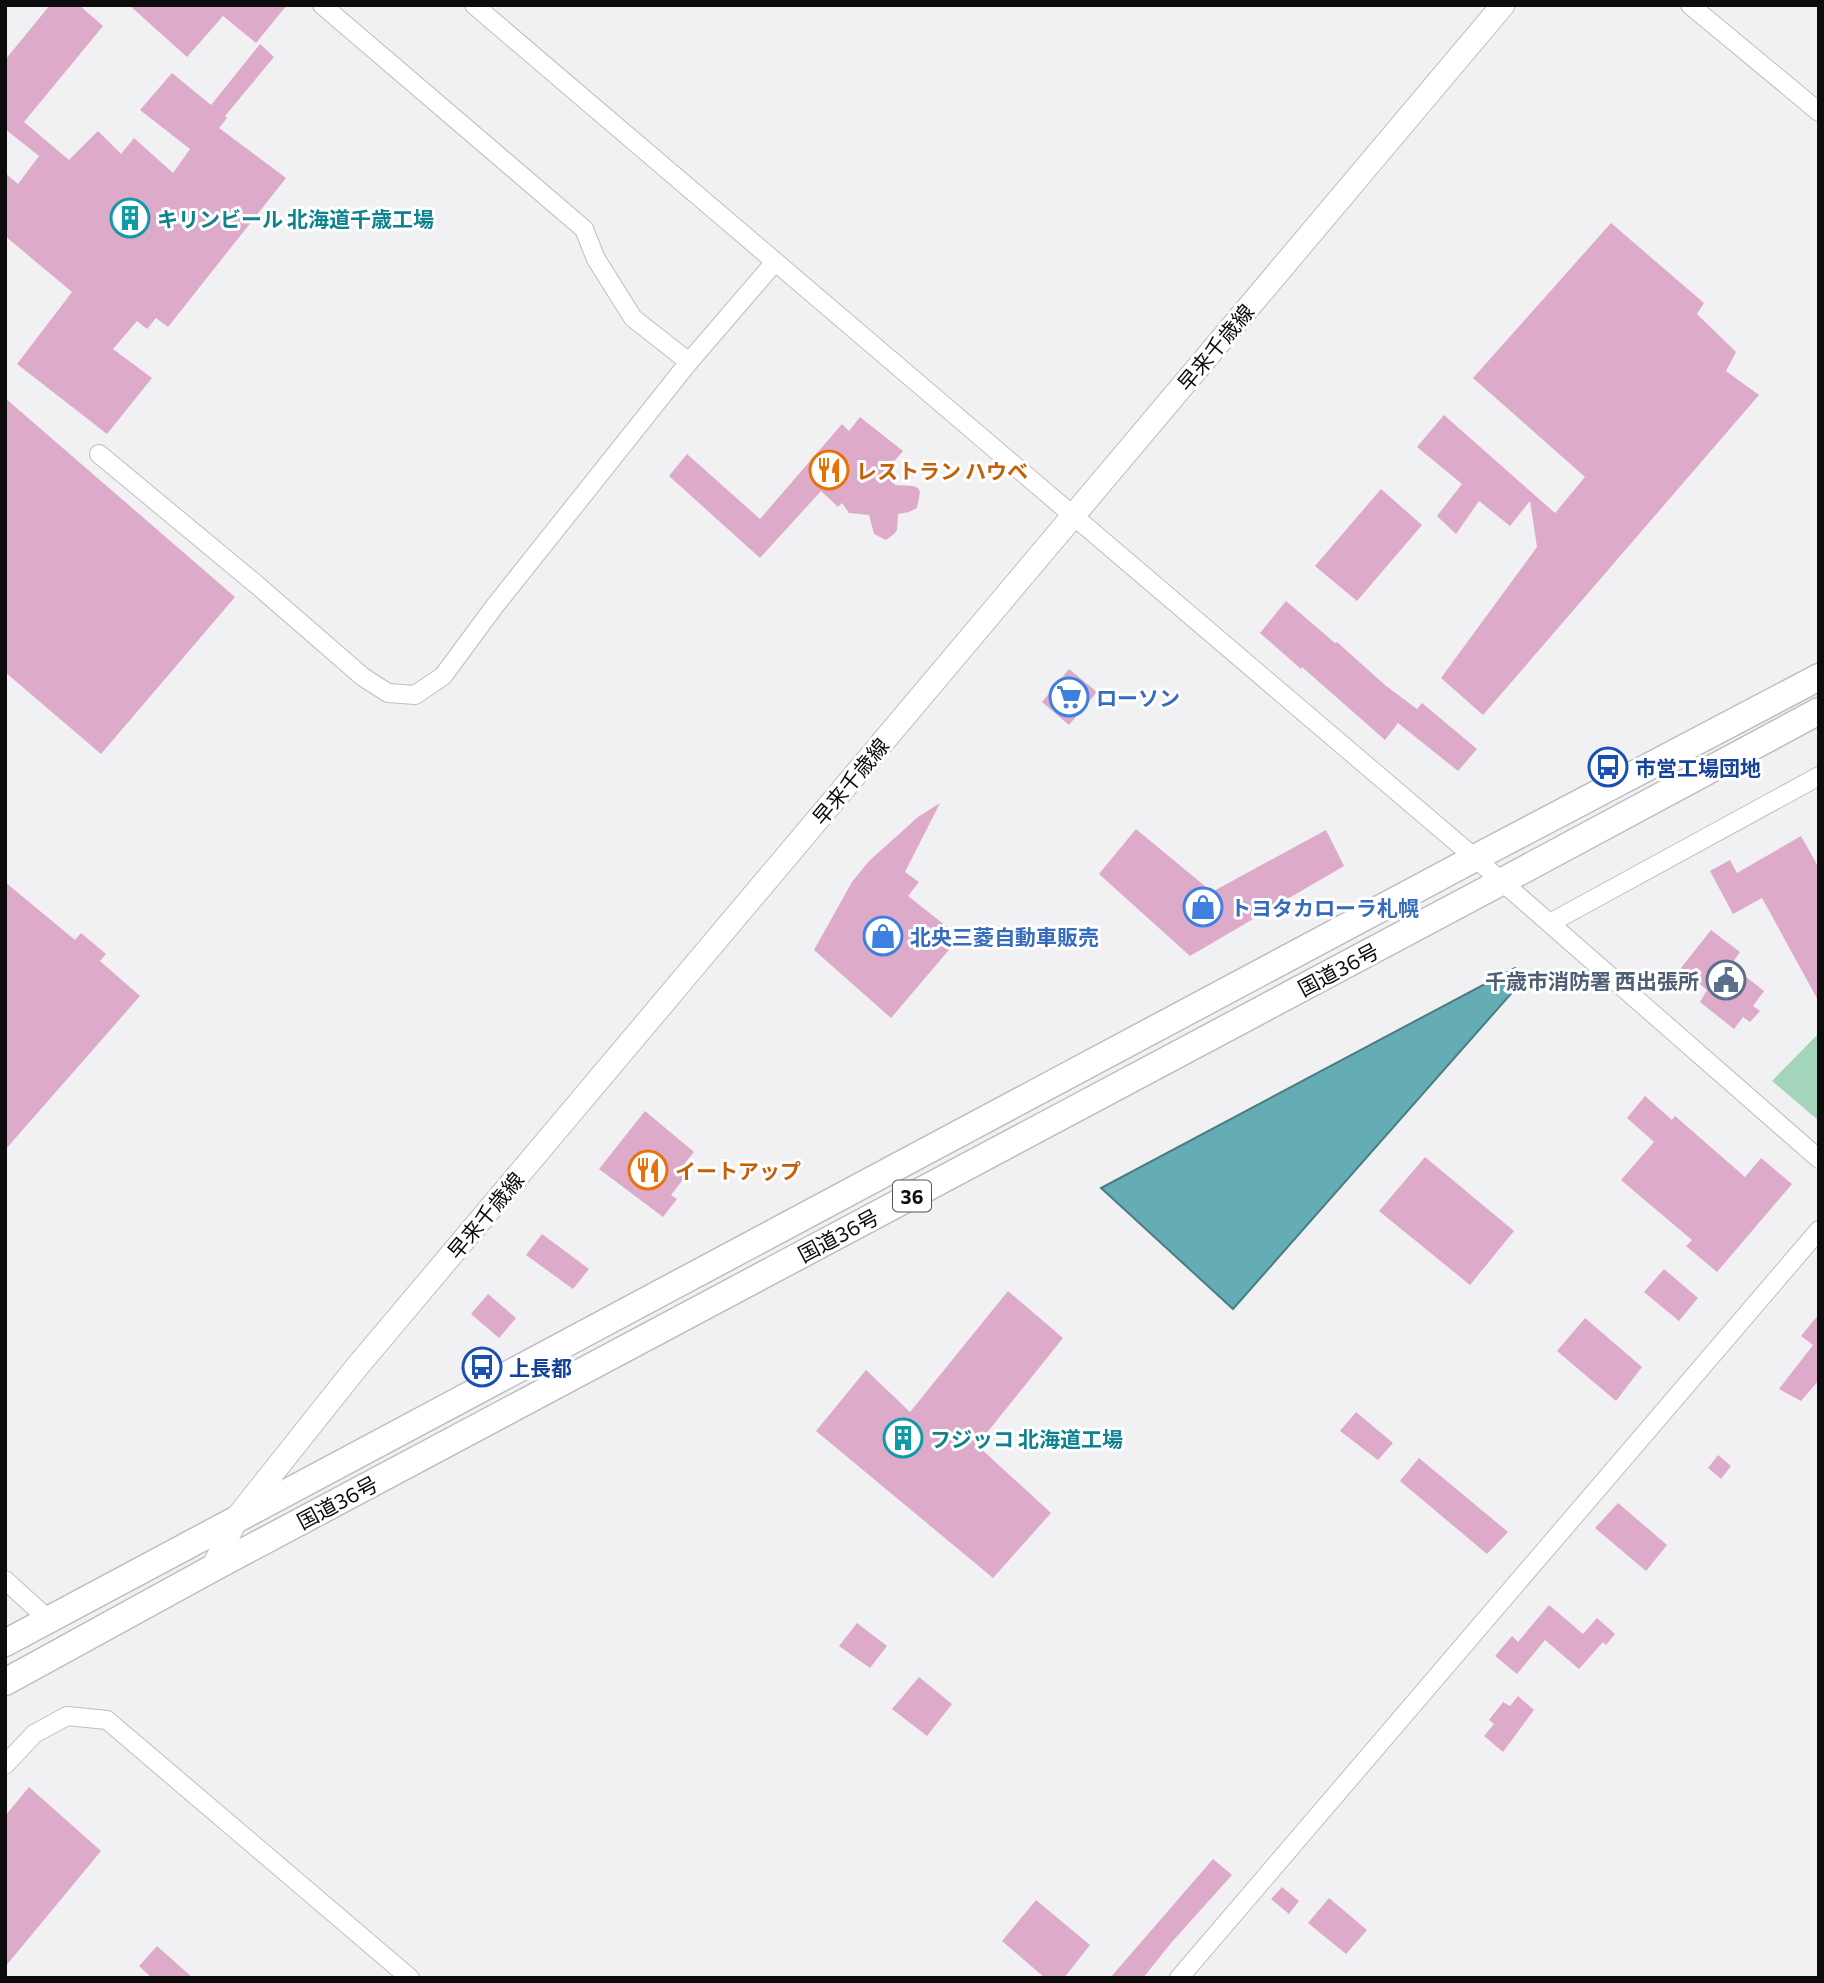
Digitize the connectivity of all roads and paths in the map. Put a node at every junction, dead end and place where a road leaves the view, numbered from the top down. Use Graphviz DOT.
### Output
graph roads {
  1 [pos="322,5"];
  2 [pos="474,5"];
  3 [pos="1503,5"];
  4 [pos="1690,5"];
  5 [pos="1819,112"];
  6 [pos="775,262"];
  7 [pos="689,362"];
  8 [pos="99,454"];
  9 [pos="1073,516"];
  10 [pos="1819,677"];
  11 [pos="1819,711"];
  12 [pos="1819,776"];
  13 [pos="1475,858"];
  14 [pos="1501,882"];
  15 [pos="1550,923"];
  16 [pos="1819,1159"];
  17 [pos="1819,1230"];
  18 [pos="236,1519"];
  19 [pos="213,1568"];
  20 [pos="5,1580"];
  21 [pos="49,1620"];
  22 [pos="5,1643"];
  23 [pos="5,1682"];
  24 [pos="5,1765"];
  25 [pos="410,1978"];
  26 [pos="1179,1978"];
  1 -- 7 [label="street"];
  2 -- 6 [label="street"];
  3 -- 9 [label="main road, 早来千歳線"];
  4 -- 5 [label="street"];
  6 -- 7 [label="street"];
  6 -- 9 [label="street"];
  7 -- 8 [label="street"];
  9 -- 13 [label="street"];
  9 -- 18 [label="main road, 早来千歳線"];
  10 -- 13 [label="highway, 国道36号 / 36"];
  11 -- 14 [label="highway, 国道36号 / 36"];
  12 -- 15 [label="street"];
  13 -- 14 [label="street"];
  13 -- 18 [label="highway, 国道36号 / 36"];
  14 -- 15 [label="street"];
  14 -- 19 [label="highway, 国道36号 / 36"];
  15 -- 16 [label="street"];
  17 -- 26 [label="street"];
  18 -- 19 [label="main road, 早来千歳線"];
  18 -- 21 [label="highway, 国道36号 / 36"];
  19 -- 23 [label="highway, 国道36号 / 36"];
  20 -- 21 [label="street"];
  21 -- 22 [label="highway, 国道36号 / 36"];
  24 -- 25 [label="street"];
}
